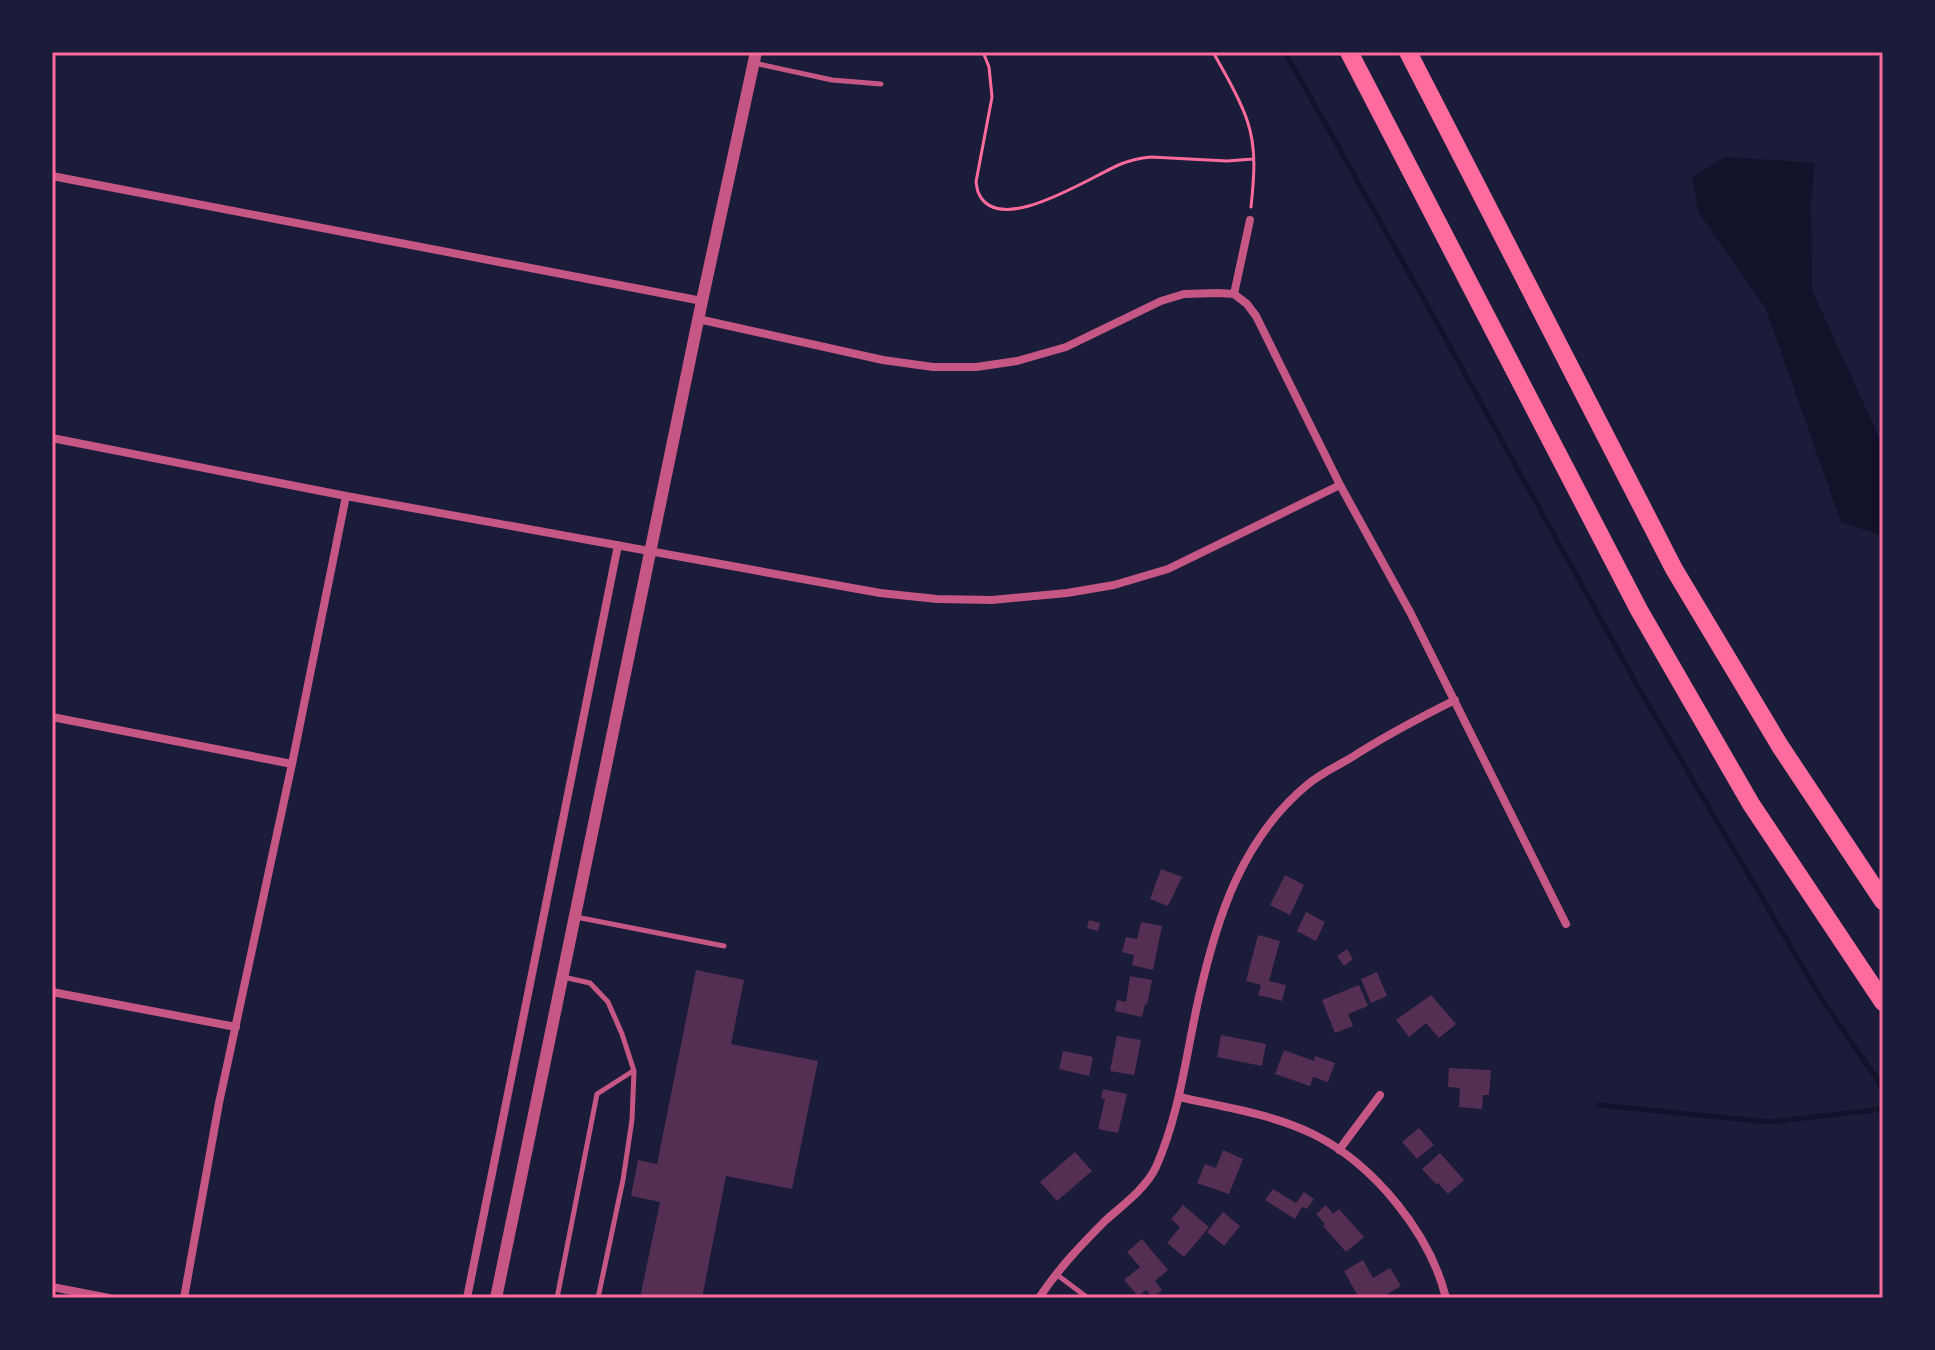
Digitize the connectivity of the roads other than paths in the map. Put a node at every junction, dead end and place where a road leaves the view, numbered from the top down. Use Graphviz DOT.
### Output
graph roads {
  1 [pos="1349,52"];
  2 [pos="1408,52"];
  3 [pos="755,57"];
  4 [pos="881,84"];
  5 [pos="52,176"];
  6 [pos="1250,220"];
  7 [pos="1234,294"];
  8 [pos="702,301"];
  9 [pos="698,319"];
  10 [pos="52,438"];
  11 [pos="1340,485"];
  12 [pos="346,496"];
  13 [pos="618,545"];
  14 [pos="650,551"];
  15 [pos="1455,700"];
  16 [pos="52,717"];
  17 [pos="292,764"];
  18 [pos="1883,901"];
  19 [pos="574,916"];
  20 [pos="1566,924"];
  21 [pos="724,946"];
  22 [pos="562,977"];
  23 [pos="52,992"];
  24 [pos="1883,1002"];
  25 [pos="236,1027"];
  26 [pos="634,1071"];
  27 [pos="1380,1095"];
  28 [pos="1179,1097"];
  29 [pos="1339,1150"];
  30 [pos="1055,1274"];
  31 [pos="52,1287"];
  32 [pos="109,1298"];
  33 [pos="184,1298"];
  34 [pos="467,1298"];
  35 [pos="496,1298"];
  36 [pos="557,1298"];
  37 [pos="598,1298"];
  38 [pos="1039,1298"];
  39 [pos="1088,1298"];
  40 [pos="1446,1298"];
  1 -- 24 [label="highway"];
  2 -- 18 [label="highway"];
  3 -- 4 [label="lane"];
  3 -- 8 [label="street"];
  5 -- 8 [label="street"];
  6 -- 7 [label="street"];
  7 -- 9 [label="street"];
  7 -- 11 [label="street"];
  8 -- 9 [label="street"];
  9 -- 14 [label="street"];
  10 -- 12 [label="street"];
  11 -- 14 [label="street"];
  11 -- 15 [label="street"];
  12 -- 13 [label="street"];
  12 -- 17 [label="street"];
  13 -- 14 [label="street"];
  13 -- 34 [label="street"];
  14 -- 19 [label="street"];
  15 -- 20 [label="street"];
  15 -- 28 [label="street"];
  16 -- 17 [label="street"];
  17 -- 25 [label="street"];
  19 -- 21 [label="lane"];
  19 -- 22 [label="street"];
  22 -- 26 [label="lane"];
  22 -- 35 [label="street"];
  23 -- 25 [label="street"];
  25 -- 33 [label="street"];
  26 -- 36 [label="lane"];
  26 -- 37 [label="lane"];
  27 -- 29 [label="street"];
  28 -- 29 [label="street"];
  28 -- 30 [label="street"];
  29 -- 40 [label="street"];
  30 -- 38 [label="street"];
  30 -- 39 [label="lane"];
  31 -- 32 [label="street"];
}
